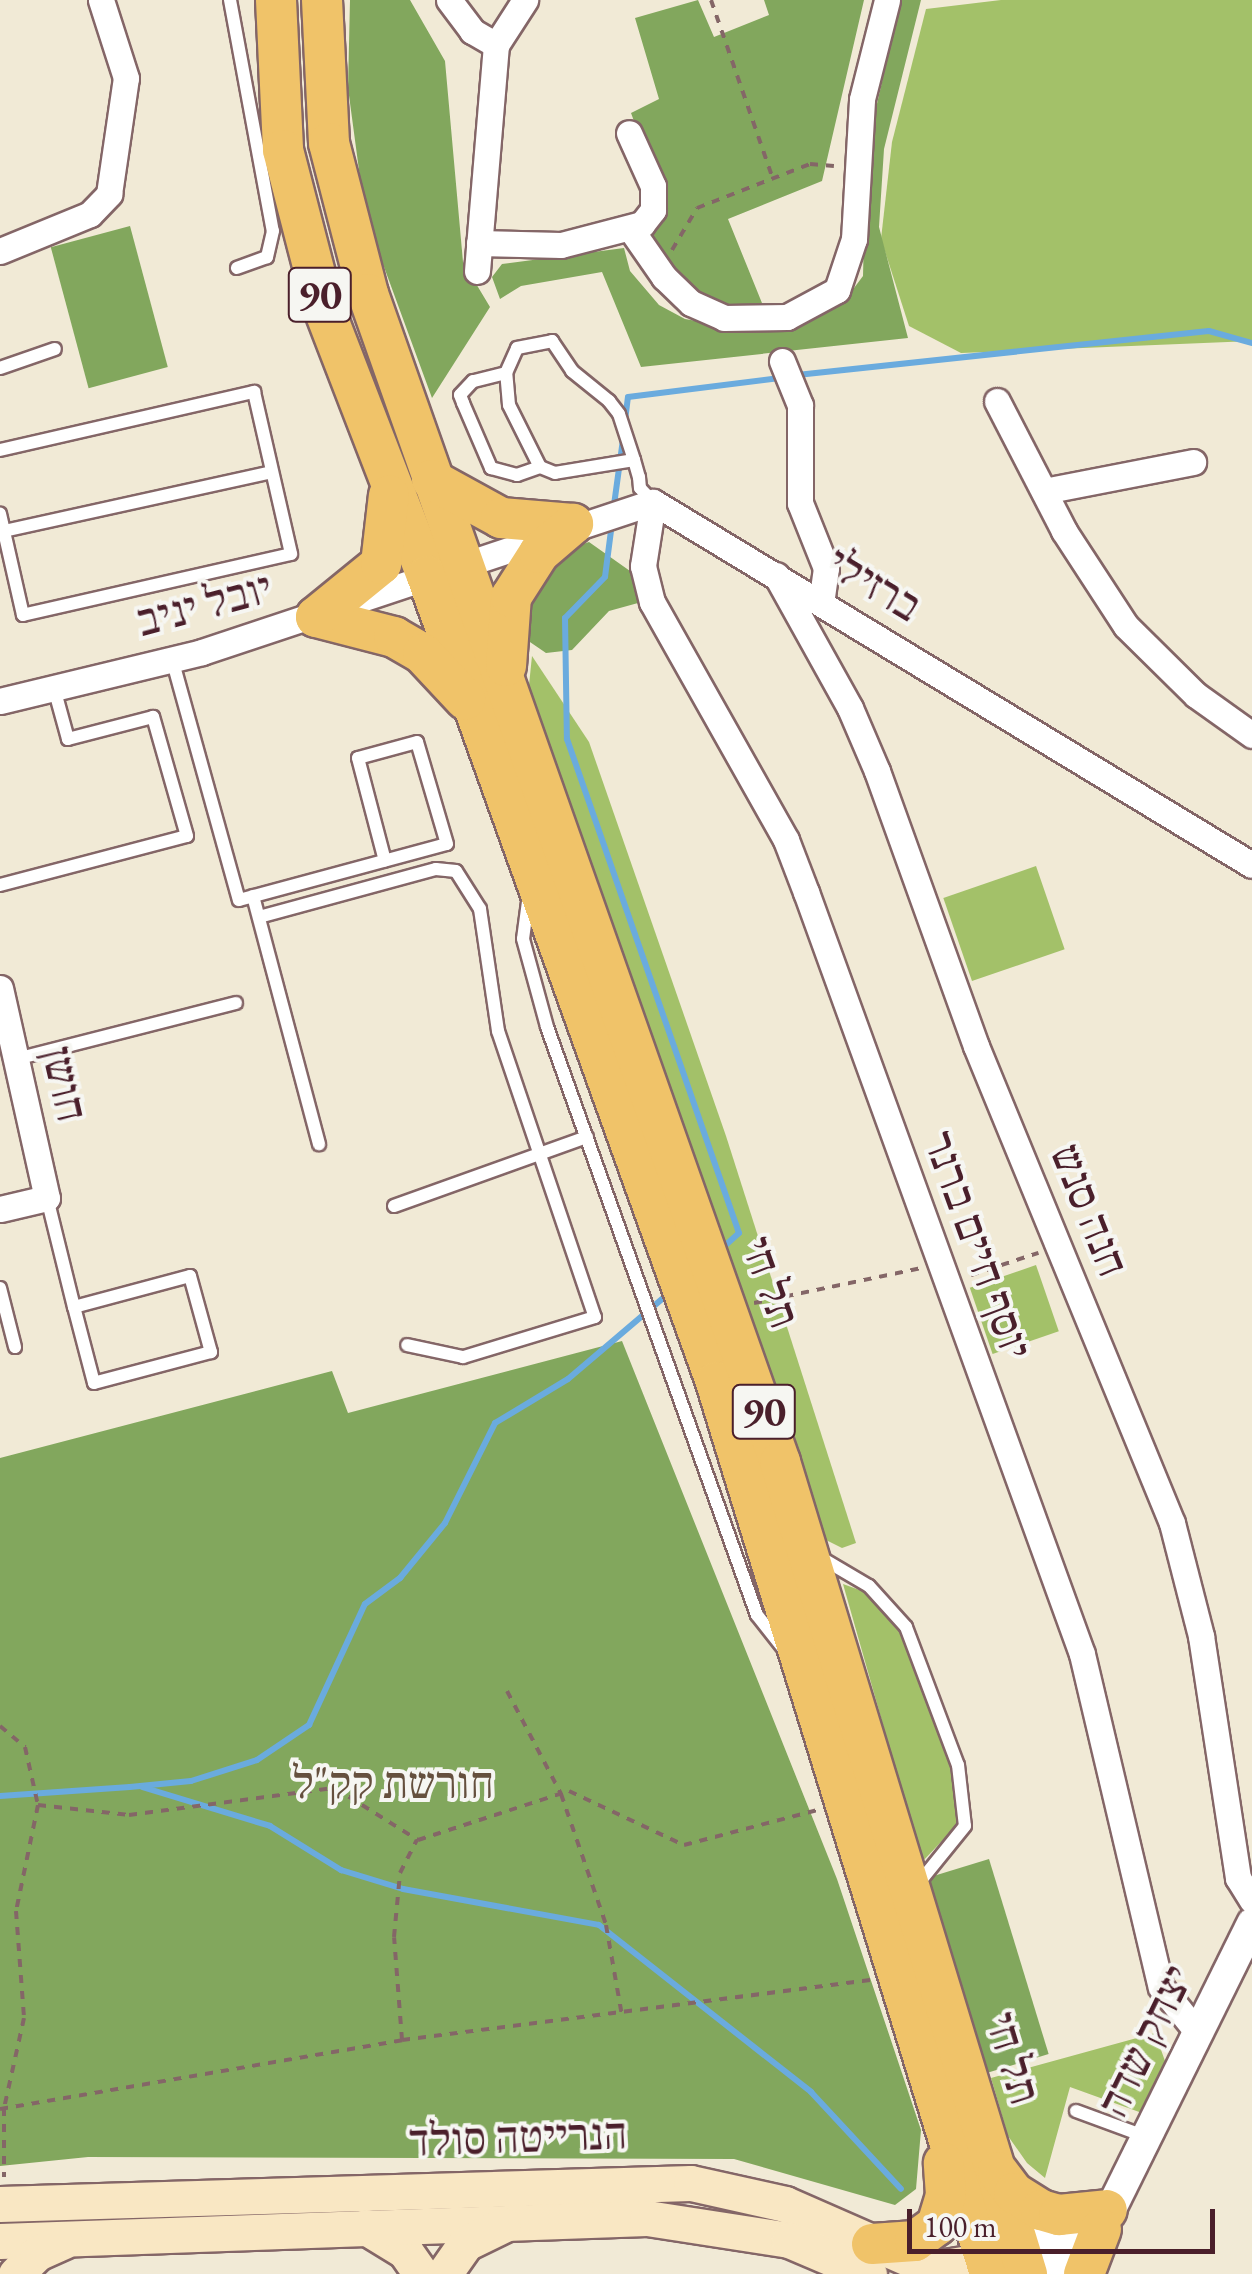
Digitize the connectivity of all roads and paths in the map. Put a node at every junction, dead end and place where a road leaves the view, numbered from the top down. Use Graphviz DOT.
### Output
graph roads {
  1 [pos="101,0"];
  2 [pos="230,0"];
  3 [pos="276,0"];
  4 [pos="322,0"];
  5 [pos="448,0"];
  6 [pos="524,0"];
  7 [pos="710,0"];
  8 [pos="887,0"];
  9 [pos="496,45"];
  10 [pos="629,133"];
  11 [pos="856,168"];
  12 [pos="773,178"];
  13 [pos="630,228"];
  14 [pos="478,243"];
  15 [pos="0,252"];
  16 [pos="648,258"];
  17 [pos="237,268"];
  18 [pos="476,271"];
  19 [pos="55,350"];
  20 [pos="782,361"];
  21 [pos="0,368"];
  22 [pos="506,372"];
  23 [pos="996,401"];
  24 [pos="0,450"];
  25 [pos="634,460"];
  26 [pos="1193,462"];
  27 [pos="540,467"];
  28 [pos="272,472"];
  29 [pos="432,480"];
  30 [pos="389,481"];
  31 [pos="1044,492"];
  32 [pos="653,502"];
  33 [pos="0,514"];
  34 [pos="573,524"];
  35 [pos="4,531"];
  36 [pos="444,570"];
  37 [pos="776,575"];
  38 [pos="821,602"];
  39 [pos="316,618"];
  40 [pos="172,659"];
  41 [pos="54,688"];
  42 [pos="0,702"];
  43 [pos="492,702"];
  44 [pos="1252,734"];
  45 [pos="384,861"];
  46 [pos="1252,865"];
  47 [pos="532,872"];
  48 [pos="0,885"];
  49 [pos="254,896"];
  50 [pos="259,917"];
  51 [pos="0,988"];
  52 [pos="236,1003"];
  53 [pos="16,1059"];
  54 [pos="587,1137"];
  55 [pos="319,1144"];
  56 [pos="539,1155"];
  57 [pos="47,1198"];
  58 [pos="394,1206"];
  59 [pos="0,1209"];
  60 [pos="1059,1247"];
  61 [pos="944,1273"];
  62 [pos="0,1288"];
  63 [pos="74,1307"];
  64 [pos="727,1308"];
  65 [pos="4,1318"];
  66 [pos="407,1345"];
  67 [pos="15,1347"];
  68 [pos="807,1546"];
  69 [pos="807,1667"];
  70 [pos="508,1691"];
  71 [pos="0,1726"];
  72 [pos="560,1794"];
  73 [pos="847,1802"];
  74 [pos="38,1805"];
  75 [pos="418,1840"];
  76 [pos="912,1895"];
  77 [pos="1252,1900"];
  78 [pos="1252,1922"];
  79 [pos="899,1976"];
  80 [pos="622,2016"];
  81 [pos="1198,2033"];
  82 [pos="402,2040"];
  83 [pos="2,2108"];
  84 [pos="1076,2111"];
  85 [pos="941,2114"];
  86 [pos="1148,2138"];
  87 [pos="994,2167"];
  88 [pos="429,2188"];
  89 [pos="8,2203"];
  90 [pos="1109,2212"];
  91 [pos="512,2222"];
  92 [pos="428,2225"];
  93 [pos="366,2227"];
  94 [pos="70,2238"];
  95 [pos="0,2241"];
  96 [pos="870,2259"];
  97 [pos="813,2261"];
  98 [pos="1012,2267"];
  99 [pos="16,2274"];
  100 [pos="421,2274"];
  101 [pos="431,2274"];
  102 [pos="444,2274"];
  103 [pos="1084,2274"];
  1 -- 15 [label="street"];
  2 -- 17 [label="lane"];
  3 -- 30 [label="highway, 90"];
  4 -- 29 [label="highway, 90"];
  5 -- 9 [label="street"];
  6 -- 9 [label="street"];
  7 -- 12 [label="path"];
  8 -- 11 [label="street"];
  9 -- 14 [label="street"];
  10 -- 13 [label="street"];
  11 -- 12 [label="path"];
  11 -- 16 [label="street"];
  12 -- 16 [label="path"];
  13 -- 14 [label="street"];
  13 -- 16 [label="street"];
  14 -- 18 [label="street"];
  19 -- 21 [label="lane"];
  20 -- 38 [label="street"];
  22 -- 25 [label="lane"];
  22 -- 27 [label="lane"];
  22 -- 27 [label="lane"];
  23 -- 31 [label="street"];
  24 -- 28 [label="lane"];
  25 -- 27 [label="lane"];
  25 -- 32 [label="lane"];
  26 -- 31 [label="street"];
  28 -- 35 [label="lane"];
  28 -- 35 [label="lane"];
  29 -- 34 [label="highway"];
  29 -- 36 [label="highway, 90"];
  30 -- 36 [label="highway, 90"];
  30 -- 39 [label="highway"];
  31 -- 44 [label="street"];
  32 -- 34 [label="street"];
  32 -- 37 [label="street, ברזילי"];
  32 -- 61 [label="street, יוסף חיים ברנר"];
  33 -- 35 [label="lane"];
  34 -- 36 [label="street"];
  34 -- 43 [label="highway"];
  36 -- 39 [label="street, יובל יניב"];
  36 -- 43 [label="highway, תל חי / 90"];
  37 -- 38 [label="street, ברזילי"];
  37 -- 60 [label="street, חנה סנש"];
  38 -- 46 [label="street, ברזילי"];
  39 -- 40 [label="street, יובל יניב"];
  39 -- 43 [label="highway"];
  40 -- 41 [label="street, יובל יניב"];
  40 -- 49 [label="lane"];
  41 -- 42 [label="street, יובל יניב"];
  41 -- 48 [label="lane"];
  43 -- 47 [label="highway, תל חי / 90"];
  43 -- 64 [label="highway, תל חי / 90"];
  45 -- 45 [label="lane"];
  45 -- 49 [label="lane"];
  47 -- 54 [label="lane"];
  47 -- 69 [label="highway, תל חי / 90"];
  49 -- 50 [label="lane"];
  50 -- 55 [label="lane"];
  50 -- 56 [label="lane"];
  51 -- 53 [label="street, חושן"];
  52 -- 53 [label="lane"];
  53 -- 57 [label="street, חושן"];
  54 -- 56 [label="lane"];
  54 -- 69 [label="lane"];
  56 -- 58 [label="lane"];
  56 -- 66 [label="lane"];
  57 -- 59 [label="street"];
  57 -- 63 [label="lane"];
  60 -- 61 [label="path"];
  60 -- 77 [label="street, חנה סנש"];
  61 -- 64 [label="path"];
  61 -- 81 [label="street, יוסף חיים ברנר"];
  62 -- 65 [label="lane"];
  63 -- 63 [label="lane"];
  64 -- 68 [label="highway, תל חי / 90"];
  65 -- 67 [label="lane"];
  68 -- 76 [label="highway, תל חי / 90"];
  68 -- 76 [label="lane"];
  69 -- 73 [label="highway, תל חי / 90"];
  70 -- 72 [label="path"];
  71 -- 74 [label="path"];
  72 -- 73 [label="path"];
  72 -- 75 [label="path"];
  72 -- 80 [label="path"];
  73 -- 79 [label="highway, תל חי / 90"];
  74 -- 75 [label="path"];
  74 -- 83 [label="path"];
  75 -- 82 [label="path"];
  76 -- 87 [label="highway, תל חי / 90"];
  78 -- 81 [label="street, יצחק שדה"];
  79 -- 80 [label="path"];
  79 -- 85 [label="highway, תל חי / 90"];
  80 -- 82 [label="path"];
  81 -- 86 [label="street, יצחק שדה"];
  82 -- 83 [label="path"];
  83 -- 89 [label="path"];
  84 -- 86 [label="lane"];
  85 -- 96 [label="highway"];
  85 -- 98 [label="highway, תל חי / 90"];
  86 -- 90 [label="street, יצחק שדה"];
  87 -- 90 [label="highway"];
  87 -- 98 [label="highway, תל חי / 90"];
  88 -- 89 [label="main road, הנרייטה סולד"];
  88 -- 92 [label="street"];
  88 -- 96 [label="main road, הנרייטה סולד"];
  90 -- 98 [label="street"];
  90 -- 103 [label="highway"];
  91 -- 92 [label="main road, הנרייטה סולד"];
  91 -- 97 [label="main road, הנרייטה סולד"];
  91 -- 102 [label="main road"];
  92 -- 93 [label="main road, הנרייטה סולד"];
  92 -- 101 [label="street"];
  93 -- 94 [label="main road, הנרייטה סולד"];
  93 -- 100 [label="main road"];
  94 -- 95 [label="main road, הנרייטה סולד"];
  94 -- 99 [label="main road"];
  96 -- 97 [label="main road, הנרייטה סולד"];
  96 -- 98 [label="main road, הנרייטה סולד"];
}
